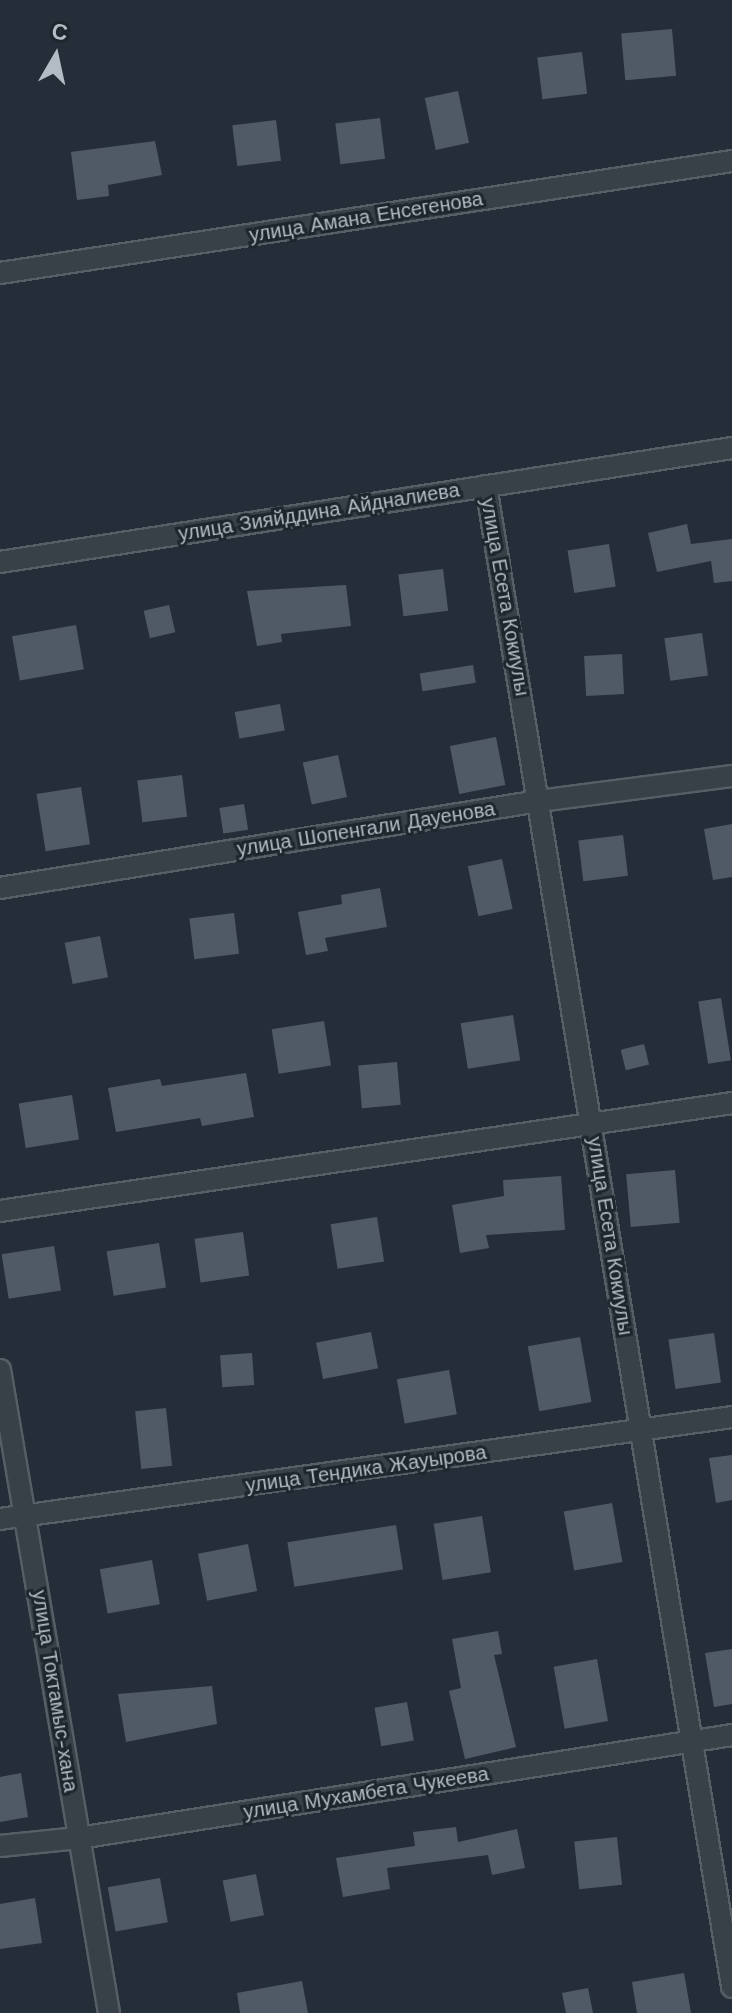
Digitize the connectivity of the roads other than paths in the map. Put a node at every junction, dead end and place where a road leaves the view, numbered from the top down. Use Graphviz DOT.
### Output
graph roads {
  1 [pos="732,161"];
  2 [pos="0,273"];
  3 [pos="732,448"];
  4 [pos="486,486"];
  5 [pos="0,562"];
  6 [pos="732,776"];
  7 [pos="539,801"];
  8 [pos="0,888"];
  9 [pos="732,1103"];
  10 [pos="592,1126"];
  11 [pos="0,1211"];
  12 [pos="0,1370"];
  13 [pos="732,1417"];
  14 [pos="642,1431"];
  15 [pos="26,1514"];
  16 [pos="0,1519"];
  17 [pos="732,1735"];
  18 [pos="690,1742"];
  19 [pos="79,1838"];
  20 [pos="0,1846"];
  21 [pos="732,1987"];
  22 [pos="109,2013"];
  1 -- 2 [label="street, улица Амана Енсегенова"];
  3 -- 4 [label="street, улица Зияйддина Айдналиева"];
  4 -- 5 [label="street, улица Зияйддина Айдналиева"];
  4 -- 7 [label="street, улица Есета Кокиулы"];
  6 -- 7 [label="street, улица Шопенгали Дауенова"];
  7 -- 8 [label="street, улица Шопенгали Дауенова"];
  7 -- 10 [label="street, улица Есета Кокиулы"];
  9 -- 10 [label="street"];
  10 -- 11 [label="street"];
  10 -- 14 [label="street, улица Есета Кокиулы"];
  12 -- 15 [label="street, улица Токтамыс-хана"];
  13 -- 14 [label="street, улица Тендика Жауырова"];
  14 -- 15 [label="street, улица Тендика Жауырова"];
  14 -- 18 [label="street, улица Есета Кокиулы"];
  15 -- 16 [label="street, улица Тендика Жауырова"];
  15 -- 19 [label="street, улица Токтамыс-хана"];
  17 -- 18 [label="street, улица Мухамбета Чукеева"];
  18 -- 19 [label="street, улица Мухамбета Чукеева"];
  18 -- 21 [label="street, улица Есета Кокиулы"];
  19 -- 20 [label="street, улица Мухамбета Чукеева"];
  19 -- 22 [label="street, улица Токтамыс-хана"];
}
